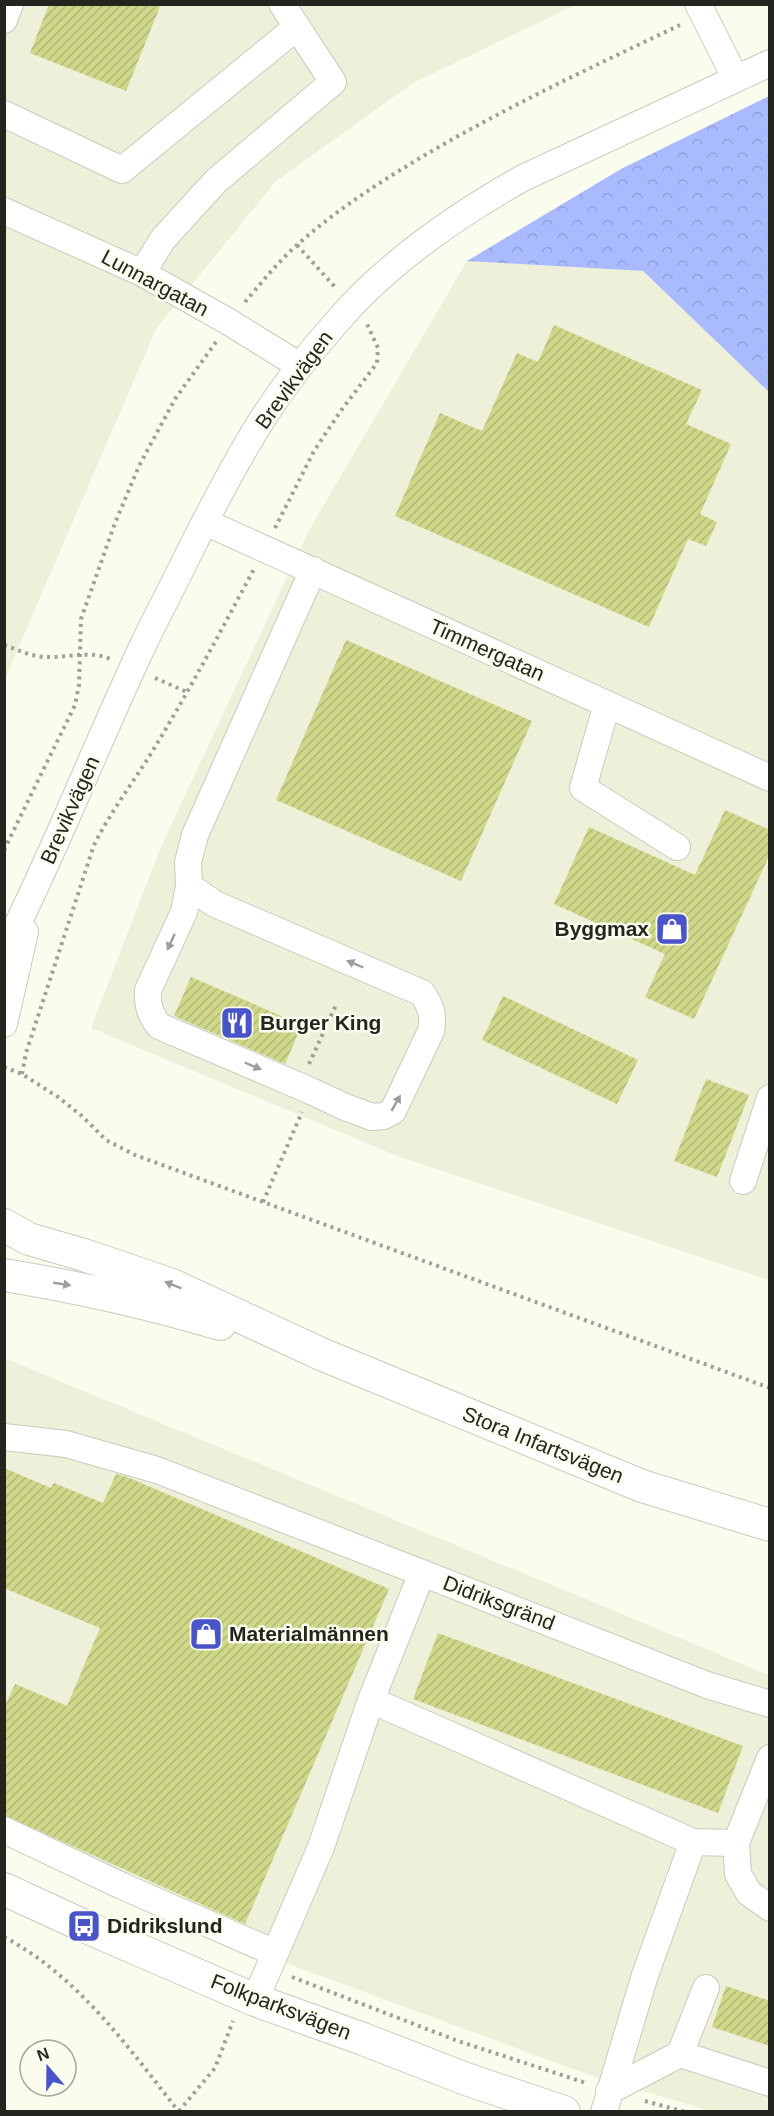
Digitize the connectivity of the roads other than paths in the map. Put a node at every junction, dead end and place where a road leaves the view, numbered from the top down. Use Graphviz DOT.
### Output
graph roads {
  1 [pos="10,4"];
  2 [pos="282,4"];
  3 [pos="698,4"];
  4 [pos="4,20"];
  5 [pos="297,27"];
  6 [pos="770,63"];
  7 [pos="736,79"];
  8 [pos="4,114"];
  9 [pos="4,210"];
  10 [pos="142,273"];
  11 [pos="300,366"];
  12 [pos="205,522"];
  13 [pos="313,570"];
  14 [pos="607,704"];
  15 [pos="770,778"];
  16 [pos="677,847"];
  17 [pos="189,886"];
  18 [pos="33,896"];
  19 [pos="4,952"];
  20 [pos="4,1024"];
  21 [pos="770,1098"];
  22 [pos="743,1181"];
  23 [pos="4,1225"];
  24 [pos="4,1275"];
  25 [pos="321,1354"];
  26 [pos="4,1437"];
  27 [pos="770,1525"];
  28 [pos="422,1573"];
  29 [pos="371,1700"];
  30 [pos="770,1704"];
  31 [pos="770,1758"];
  32 [pos="4,1830"];
  33 [pos="693,1842"];
  34 [pos="735,1843"];
  35 [pos="4,1889"];
  36 [pos="770,1908"];
  37 [pos="272,1960"];
  38 [pos="705,1988"];
  39 [pos="255,2000"];
  40 [pos="680,2054"];
  41 [pos="770,2083"];
  42 [pos="607,2101"];
  43 [pos="564,2112"];
  1 -- 4 [label="street"];
  2 -- 5 [label="street"];
  3 -- 7 [label="street"];
  5 -- 8 [label="street"];
  5 -- 10 [label="street"];
  6 -- 7 [label="street, Brevikvägen"];
  7 -- 11 [label="street, Brevikvägen"];
  9 -- 10 [label="street, Lunnargatan"];
  10 -- 11 [label="street, Lunnargatan"];
  11 -- 12 [label="street, Brevikvägen"];
  12 -- 13 [label="street, Timmergatan"];
  12 -- 18 [label="street, Brevikvägen"];
  13 -- 14 [label="street, Timmergatan"];
  13 -- 17 [label="street"];
  14 -- 15 [label="street, Timmergatan"];
  14 -- 16 [label="street"];
  17 -- 17 [label="street, one-way"];
  18 -- 19 [label="street, Brevikvägen"];
  18 -- 20 [label="street, Brevikvägen"];
  21 -- 22 [label="street"];
  25 -- 23 [label="main road, Stora Infartsvägen, one-way"];
  24 -- 25 [label="main road, Stora Infartsvägen, one-way"];
  25 -- 27 [label="main road, Stora Infartsvägen"];
  26 -- 28 [label="street"];
  28 -- 29 [label="street, Didriksgränd"];
  28 -- 30 [label="street, Didriksgränd"];
  29 -- 33 [label="street"];
  29 -- 37 [label="street, Didriksgränd"];
  31 -- 34 [label="street"];
  32 -- 37 [label="street"];
  33 -- 34 [label="street"];
  33 -- 42 [label="street"];
  34 -- 36 [label="street"];
  35 -- 39 [label="main road, Folkparksvägen"];
  37 -- 39 [label="street, Didriksgränd"];
  38 -- 40 [label="street"];
  39 -- 43 [label="main road, Folkparksvägen"];
  40 -- 41 [label="street"];
  40 -- 42 [label="street"];
}
